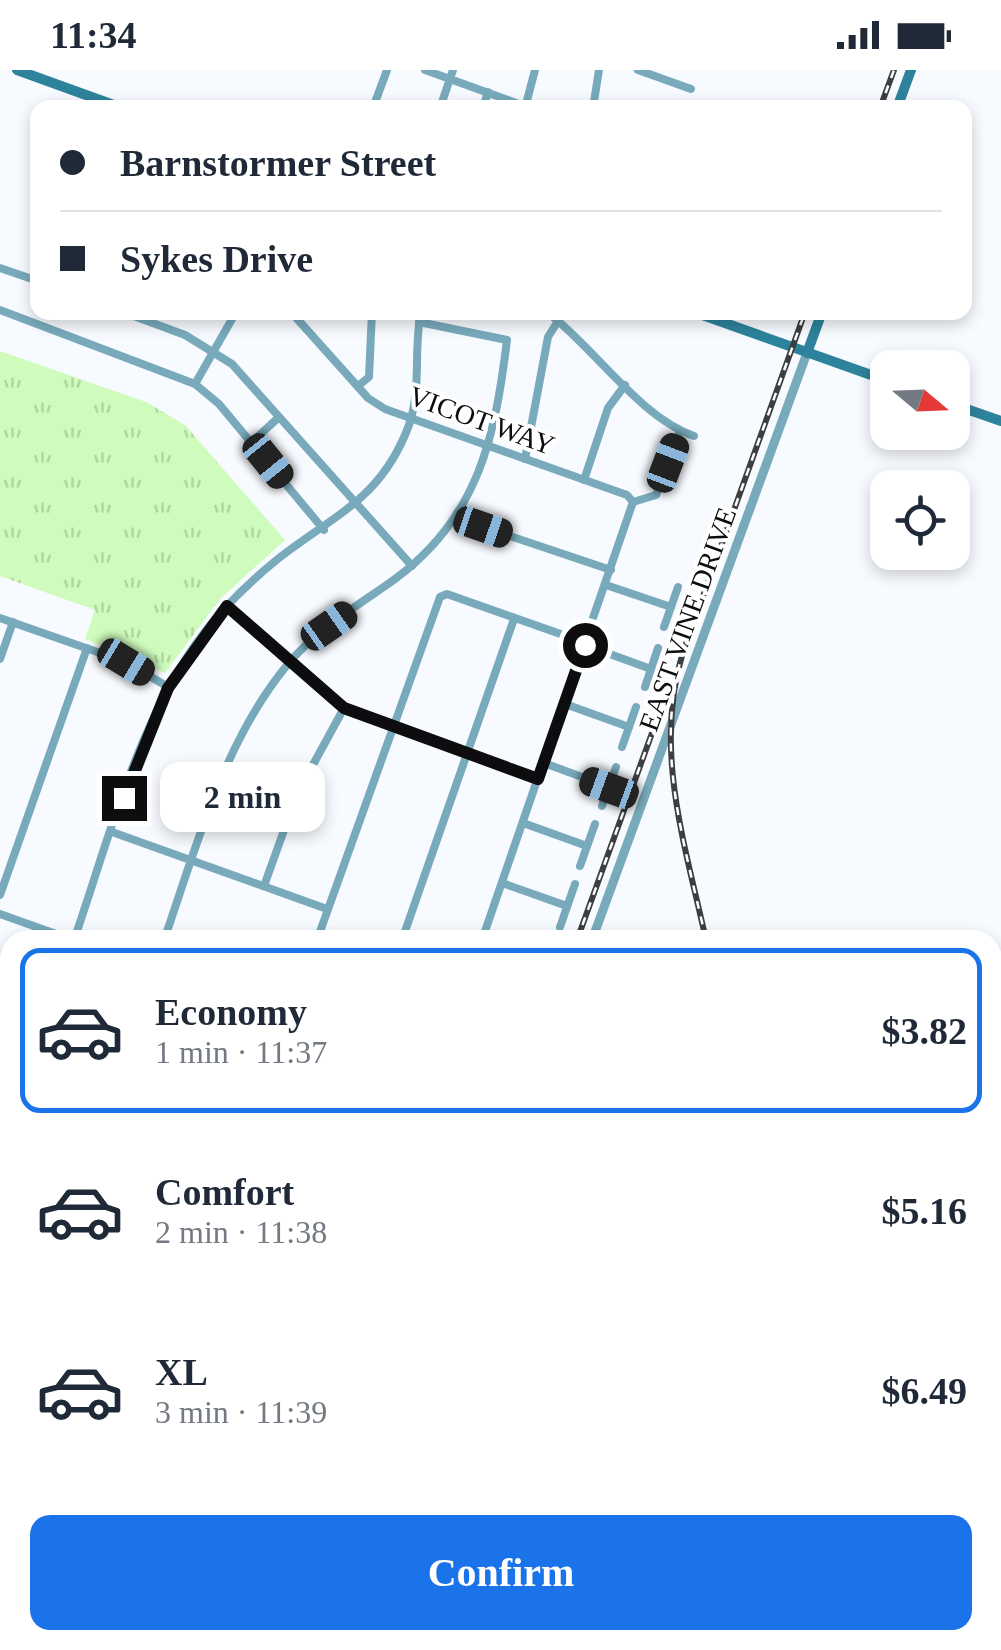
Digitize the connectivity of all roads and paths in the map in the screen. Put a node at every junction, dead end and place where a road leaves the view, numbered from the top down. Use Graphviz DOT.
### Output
graph roads {
  1 [pos="18,70"];
  2 [pos="388,70"];
  3 [pos="426,70"];
  4 [pos="535,70"];
  5 [pos="599,70"];
  6 [pos="638,70"];
  7 [pos="910,70"];
  8 [pos="451,74"];
  9 [pos="691,89"];
  10 [pos="488,92"];
  11 [pos="102,100"];
  12 [pos="375,100"];
  13 [pos="443,100"];
  14 [pos="486,100"];
  15 [pos="509,100"];
  16 [pos="529,100"];
  17 [pos="593,100"];
  18 [pos="900,100"];
  19 [pos="0,268"];
  20 [pos="30,279"];
  21 [pos="0,310"];
  22 [pos="45,320"];
  23 [pos="142,320"];
  24 [pos="231,320"];
  25 [pos="298,320"];
  26 [pos="372,320"];
  27 [pos="418,320"];
  28 [pos="433,320"];
  29 [pos="716,320"];
  30 [pos="819,320"];
  31 [pos="558,321"];
  32 [pos="43,326"];
  33 [pos="214,351"];
  34 [pos="807,353"];
  35 [pos="870,375"];
  36 [pos="195,384"];
  37 [pos="625,385"];
  38 [pos="358,386"];
  39 [pos="970,411"];
  40 [pos="279,417"];
  41 [pos="410,421"];
  42 [pos="1001,422"];
  43 [pos="680,431"];
  44 [pos="694,436"];
  45 [pos="252,442"];
  46 [pos="490,447"];
  47 [pos="524,459"];
  48 [pos="584,480"];
  49 [pos="633,502"];
  50 [pos="357,505"];
  51 [pos="457,513"];
  52 [pos="324,530"];
  53 [pos="412,566"];
  54 [pos="611,570"];
  55 [pos="606,584"];
  56 [pos="678,586"];
  57 [pos="227,606"];
  58 [pos="671,607"];
  59 [pos="0,618"];
  60 [pos="514,619"];
  61 [pos="13,622"];
  62 [pos="664,627"];
  63 [pos="586,644"];
  64 [pos="87,648"];
  65 [pos="658,648"];
  66 [pos="0,659"];
  67 [pos="288,663"];
  68 [pos="651,668"];
  69 [pos="645,686"];
  70 [pos="168,688"];
  71 [pos="564,704"];
  72 [pos="636,707"];
  73 [pos="344,708"];
  74 [pos="395,726"];
  75 [pos="629,727"];
  76 [pos="622,746"];
  77 [pos="466,753"];
  78 [pos="544,763"];
  79 [pos="616,767"];
  80 [pos="538,779"];
  81 [pos="609,788"];
  82 [pos="602,806"];
  83 [pos="523,823"];
  84 [pos="595,824"];
  85 [pos="112,832"];
  86 [pos="587,846"];
  87 [pos="192,861"];
  88 [pos="580,866"];
  89 [pos="502,883"];
  90 [pos="575,884"];
  91 [pos="264,886"];
  92 [pos="0,895"];
  93 [pos="567,906"];
  94 [pos="328,909"];
  95 [pos="0,914"];
  96 [pos="560,927"];
  97 [pos="46,930"];
  98 [pos="78,930"];
  99 [pos="167,930"];
  100 [pos="321,930"];
  101 [pos="405,930"];
  102 [pos="486,930"];
  103 [pos="596,930"];
  1 -- 11 [label="main road"];
  2 -- 12 [label="street"];
  3 -- 8 [label="street"];
  4 -- 16 [label="street"];
  5 -- 17 [label="street"];
  6 -- 9 [label="street"];
  7 -- 18 [label="main road"];
  8 -- 10 [label="street"];
  8 -- 13 [label="street"];
  10 -- 14 [label="street"];
  10 -- 15 [label="street"];
  19 -- 20 [label="street"];
  21 -- 32 [label="street"];
  22 -- 32 [label="street"];
  23 -- 33 [label="street"];
  24 -- 33 [label="street"];
  25 -- 38 [label="street, VICOT WAY"];
  26 -- 38 [label="street"];
  27 -- 41 [label="street"];
  28 -- 46 [label="street"];
  29 -- 34 [label="main road"];
  30 -- 34 [label="main road, EAST VINE DRIVE"];
  31 -- 37 [label="street"];
  31 -- 47 [label="street"];
  32 -- 36 [label="street"];
  33 -- 36 [label="street"];
  33 -- 40 [label="street"];
  34 -- 35 [label="main road"];
  34 -- 103 [label="street, EAST VINE DRIVE"];
  36 -- 45 [label="street"];
  37 -- 43 [label="street"];
  37 -- 48 [label="street"];
  38 -- 41 [label="street, VICOT WAY"];
  39 -- 42 [label="main road"];
  40 -- 45 [label="street"];
  40 -- 50 [label="street"];
  41 -- 46 [label="street, VICOT WAY"];
  41 -- 50 [label="street"];
  43 -- 44 [label="street"];
  43 -- 49 [label="street"];
  45 -- 52 [label="street"];
  46 -- 47 [label="street, VICOT WAY"];
  46 -- 51 [label="street"];
  47 -- 48 [label="street, VICOT WAY"];
  48 -- 49 [label="street, VICOT WAY"];
  49 -- 54 [label="street"];
  50 -- 52 [label="street"];
  50 -- 53 [label="street"];
  51 -- 53 [label="street"];
  51 -- 54 [label="street"];
  52 -- 57 [label="street"];
  53 -- 67 [label="street"];
  54 -- 55 [label="street"];
  55 -- 58 [label="street"];
  55 -- 63 [label="street"];
  56 -- 58 [label="street"];
  57 -- 67 [label="street"];
  57 -- 70 [label="street"];
  58 -- 62 [label="street"];
  59 -- 61 [label="street"];
  60 -- 63 [label="street"];
  60 -- 74 [label="street"];
  60 -- 77 [label="street"];
  61 -- 64 [label="street"];
  61 -- 66 [label="street"];
  63 -- 68 [label="street"];
  63 -- 71 [label="street"];
  64 -- 70 [label="street"];
  64 -- 92 [label="street"];
  65 -- 68 [label="street"];
  67 -- 73 [label="street"];
  67 -- 87 [label="street"];
  68 -- 69 [label="street"];
  70 -- 85 [label="street"];
  71 -- 75 [label="street"];
  71 -- 78 [label="street"];
  72 -- 75 [label="street"];
  73 -- 74 [label="street"];
  73 -- 91 [label="street"];
  74 -- 77 [label="street"];
  74 -- 94 [label="street"];
  75 -- 76 [label="street"];
  77 -- 80 [label="street"];
  77 -- 101 [label="street"];
  78 -- 80 [label="street"];
  78 -- 81 [label="street"];
  79 -- 81 [label="street"];
  80 -- 83 [label="street"];
  81 -- 82 [label="street"];
  83 -- 86 [label="street"];
  83 -- 89 [label="street"];
  84 -- 86 [label="street"];
  85 -- 87 [label="street"];
  85 -- 98 [label="street"];
  86 -- 88 [label="street"];
  87 -- 91 [label="street"];
  87 -- 99 [label="street"];
  89 -- 93 [label="street"];
  89 -- 102 [label="street"];
  90 -- 93 [label="street"];
  91 -- 94 [label="street"];
  93 -- 96 [label="street"];
  94 -- 100 [label="street"];
  95 -- 97 [label="street"];
}
